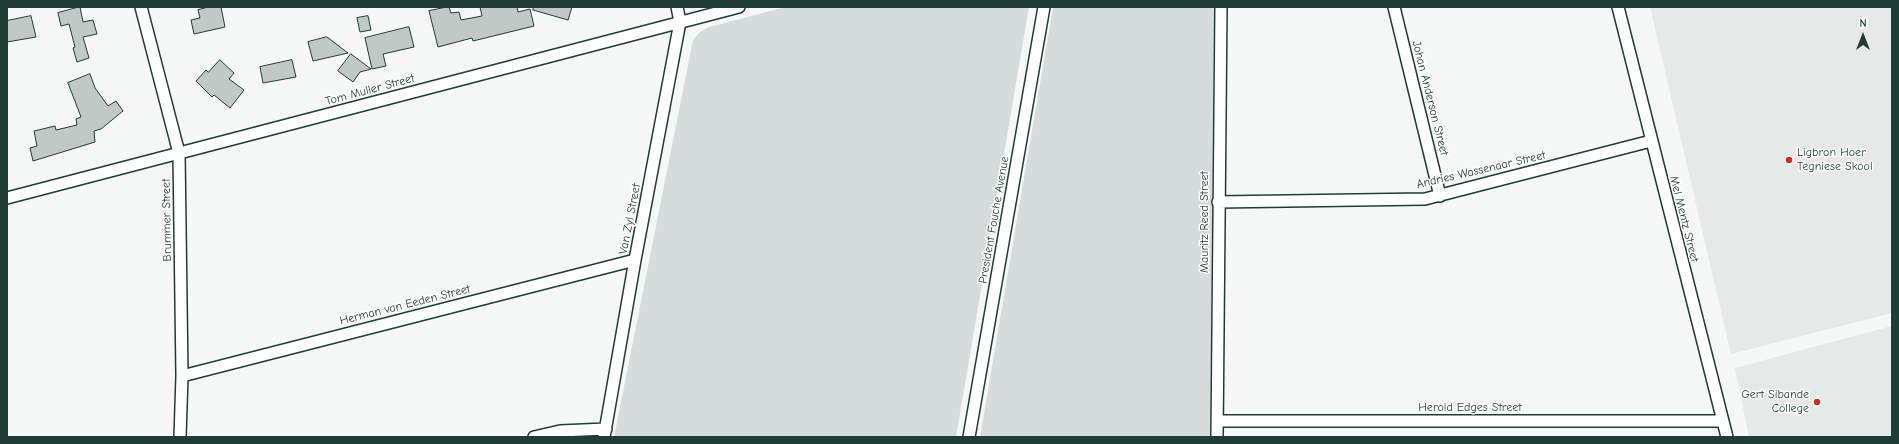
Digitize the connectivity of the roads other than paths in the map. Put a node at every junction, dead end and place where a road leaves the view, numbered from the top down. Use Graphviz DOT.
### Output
graph roads {
  1 [pos="141,7"];
  2 [pos="677,7"];
  3 [pos="740,7"];
  4 [pos="1044,7"];
  5 [pos="1221,7"];
  6 [pos="1394,7"];
  7 [pos="1618,7"];
  8 [pos="680,22"];
  9 [pos="1651,141"];
  10 [pos="179,153"];
  11 [pos="1440,196"];
  12 [pos="7,198"];
  13 [pos="1218,202"];
  14 [pos="635,260"];
  15 [pos="182,376"];
  16 [pos="1218,420"];
  17 [pos="1723,420"];
  18 [pos="605,433"];
  19 [pos="180,437"];
  20 [pos="534,437"];
  21 [pos="969,437"];
  22 [pos="1217,437"];
  23 [pos="1727,437"];
  1 -- 10 [label="street, Brummer Street"];
  2 -- 8 [label="street, Van Zyl Street"];
  3 -- 8 [label="street, Tom Muller Street"];
  4 -- 21 [label="street, President Fouche Avenue"];
  5 -- 13 [label="street, Mauritz Reed Street"];
  6 -- 11 [label="street, Johan Anderson Street"];
  7 -- 9 [label="street, Mel Mentz Street"];
  8 -- 10 [label="street, Tom Muller Street"];
  8 -- 14 [label="street, Van Zyl Street"];
  9 -- 11 [label="street, Andries Wassenaar Street"];
  9 -- 17 [label="street, Mel Mentz Street"];
  10 -- 12 [label="street, Tom Muller Street"];
  10 -- 15 [label="street, Brummer Street"];
  11 -- 13 [label="street, Andries Wassenaar Street"];
  13 -- 16 [label="street, Mauritz Reed Street"];
  14 -- 15 [label="street, Herman van Eeden Street"];
  14 -- 18 [label="street, Van Zyl Street"];
  15 -- 19 [label="street, Brummer Street"];
  16 -- 17 [label="street, Herold Edges Street"];
  16 -- 22 [label="street, Mauritz Reed Street"];
  17 -- 23 [label="street, Mel Mentz Street"];
  18 -- 20 [label="street"];
}
